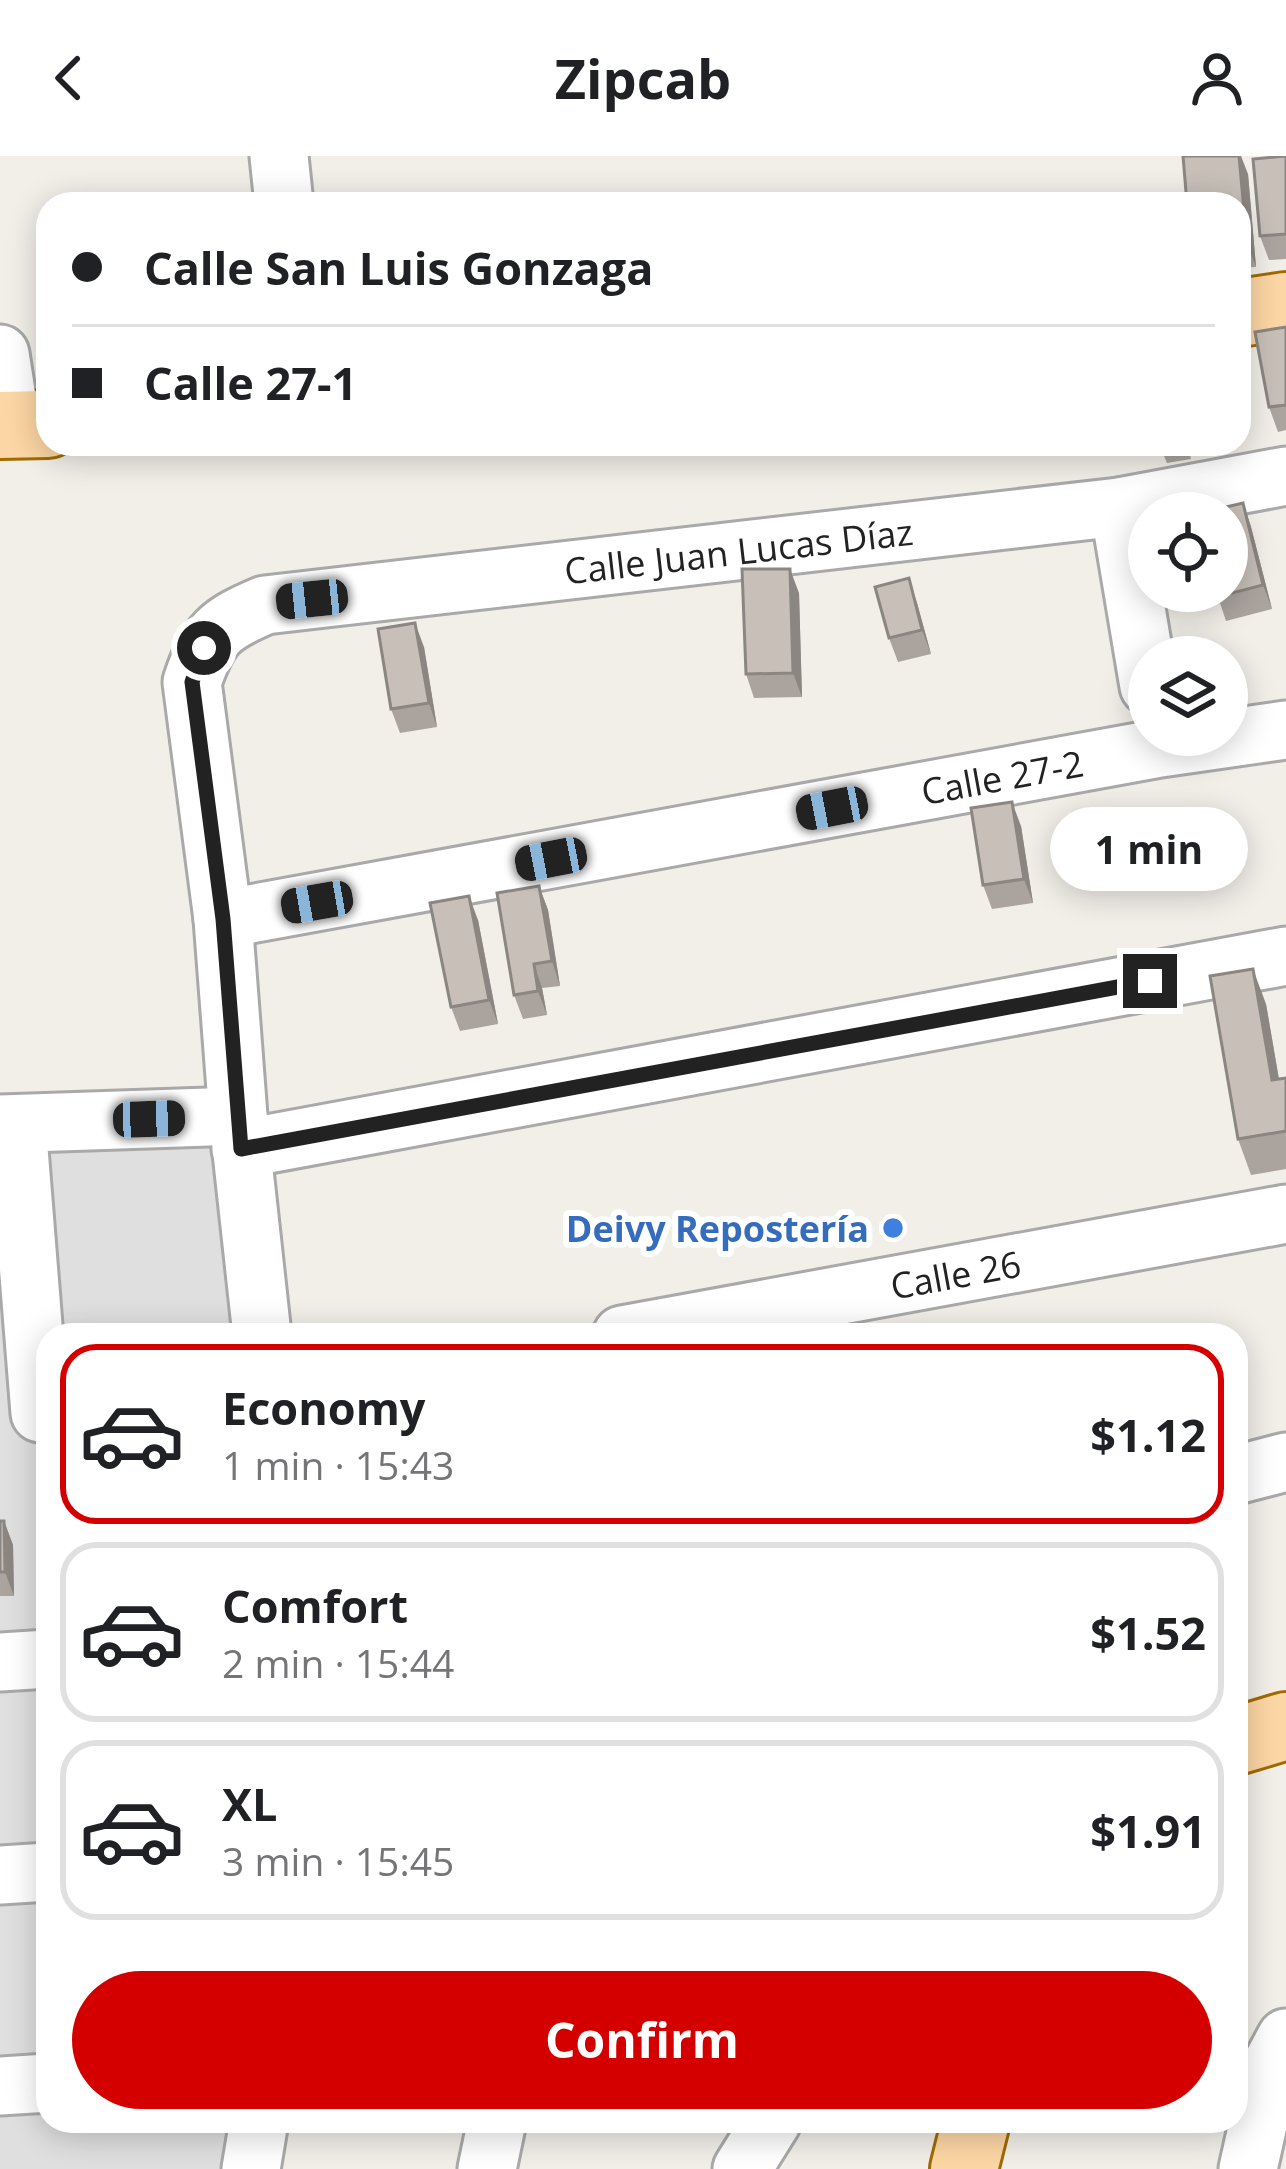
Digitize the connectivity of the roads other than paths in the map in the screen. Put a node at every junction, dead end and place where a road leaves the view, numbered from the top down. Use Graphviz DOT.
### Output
graph roads {
  1 [pos="279,156"];
  2 [pos="283,192"];
  3 [pos="1286,306"];
  4 [pos="1251,311"];
  5 [pos="0,355"];
  6 [pos="20,424"];
  7 [pos="1286,476"];
  8 [pos="1119,507"];
  9 [pos="1141,636"];
  10 [pos="1286,730"];
  11 [pos="1248,733"];
  12 [pos="1128,747"];
  13 [pos="223,919"];
  14 [pos="1286,956"];
  15 [pos="8,1124"];
  16 [pos="239,1132"];
  17 [pos="1286,1214"];
  18 [pos="261,1323"];
  19 [pos="688,1323"];
  20 [pos="29,1414"];
  21 [pos="1286,1462"];
  22 [pos="1248,1472"];
  23 [pos="36,1660"];
  24 [pos="0,1662"];
  25 [pos="1286,1726"];
  26 [pos="1248,1738"];
  27 [pos="36,1872"];
  28 [pos="0,1874"];
  29 [pos="1286,2038"];
  30 [pos="36,2084"];
  31 [pos="0,2086"];
  32 [pos="257,2133"];
  33 [pos="494,2133"];
  34 [pos="764,2133"];
  35 [pos="973,2133"];
  36 [pos="250,2169"];
  37 [pos="487,2169"];
  38 [pos="742,2169"];
  39 [pos="964,2169"];
  40 [pos="1248,2169"];
  1 -- 2 [label="street"];
  3 -- 4 [label="main road"];
  5 -- 6 [label="street"];
  7 -- 8 [label="street, Calle Juan Lucas Díaz"];
  8 -- 9 [label="street"];
  8 -- 13 [label="street, Calle Juan Lucas Díaz"];
  10 -- 11 [label="street, Calle 27-2"];
  12 -- 13 [label="street, Calle 27-2"];
  13 -- 16 [label="street"];
  14 -- 16 [label="street"];
  15 -- 16 [label="street"];
  15 -- 20 [label="street"];
  16 -- 18 [label="street"];
  17 -- 19 [label="street, Calle 26"];
  21 -- 22 [label="street"];
  23 -- 24 [label="street"];
  25 -- 26 [label="main road"];
  27 -- 28 [label="street"];
  29 -- 40 [label="street"];
  30 -- 31 [label="street"];
  32 -- 36 [label="street"];
  33 -- 37 [label="street"];
  34 -- 38 [label="street"];
  35 -- 39 [label="main road"];
}
